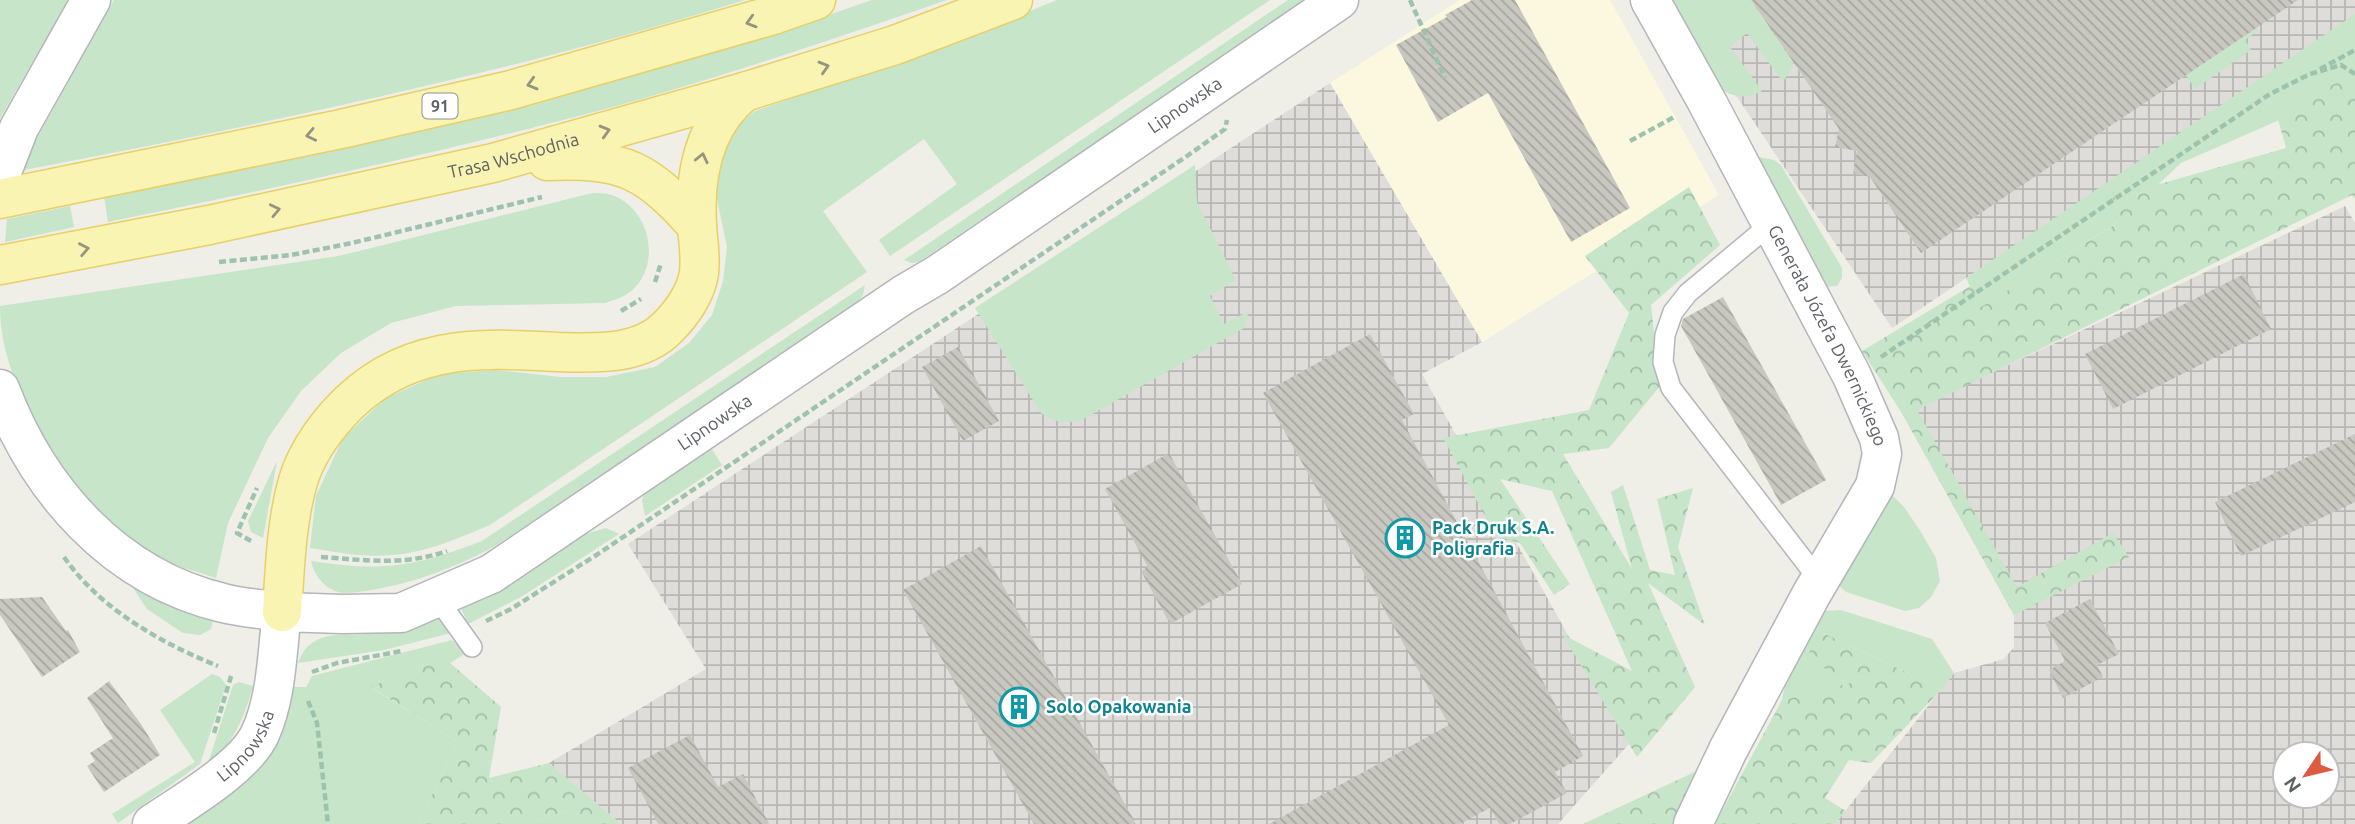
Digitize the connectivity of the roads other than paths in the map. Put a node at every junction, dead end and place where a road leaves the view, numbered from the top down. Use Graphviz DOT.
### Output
graph roads {
  1 [pos="92,0"];
  2 [pos="816,0"];
  3 [pos="1013,0"];
  4 [pos="1339,0"];
  5 [pos="1650,0"];
  6 [pos="744,92"];
  7 [pos="493,163"];
  8 [pos="0,177"];
  9 [pos="0,199"];
  10 [pos="1772,223"];
  11 [pos="697,226"];
  12 [pos="9,264"];
  13 [pos="0,388"];
  14 [pos="1819,580"];
  15 [pos="437,598"];
  16 [pos="282,612"];
  17 [pos="472,647"];
  18 [pos="152,824"];
  19 [pos="1693,824"];
  1 -- 8 [label="street"];
  2 -- 9 [label="main road, 91, one-way"];
  6 -- 3 [label="main road, Trasa Wschodnia, one-way"];
  4 -- 15 [label="street, Lipnowska"];
  5 -- 10 [label="street, Generała Józefa Dwernickiego"];
  7 -- 6 [label="main road, Trasa Wschodnia, one-way"];
  11 -- 6 [label="main road, one-way"];
  7 -- 11 [label="main road"];
  12 -- 7 [label="main road, Trasa Wschodnia, one-way"];
  10 -- 14 [label="street, Generała Józefa Dwernickiego"];
  10 -- 14 [label="lane"];
  11 -- 16 [label="main road"];
  13 -- 16 [label="street"];
  14 -- 19 [label="street, Generała Józefa Dwernickiego"];
  15 -- 16 [label="street, Lipnowska"];
  15 -- 17 [label="lane"];
  16 -- 18 [label="street, Lipnowska"];
}
